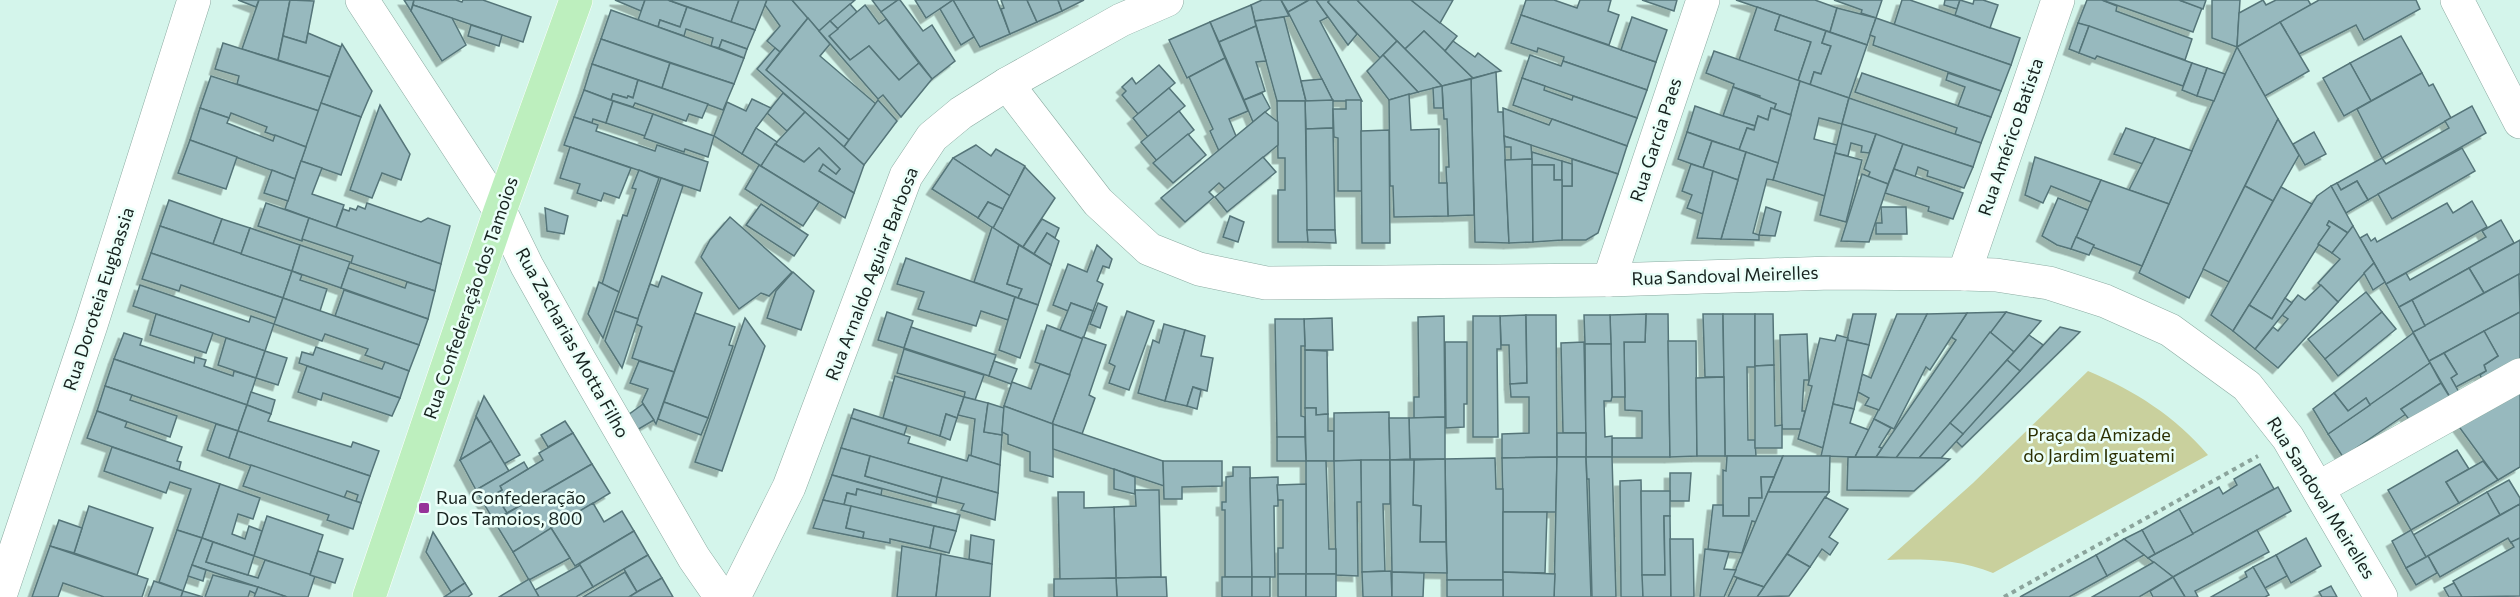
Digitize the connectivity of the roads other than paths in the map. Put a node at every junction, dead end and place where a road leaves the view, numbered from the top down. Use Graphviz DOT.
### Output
graph roads {
  1 [pos="194,0"];
  2 [pos="362,0"];
  3 [pos="576,0"];
  4 [pos="1167,0"];
  5 [pos="1703,0"];
  6 [pos="2058,0"];
  7 [pos="2457,0"];
  8 [pos="1007,84"];
  9 [pos="2520,122"];
  10 [pos="500,211"];
  11 [pos="1964,274"];
  12 [pos="1609,280"];
  13 [pos="2520,375"];
  14 [pos="2318,488"];
  15 [pos="0,596"];
  16 [pos="369,597"];
  17 [pos="721,597"];
  18 [pos="734,597"];
  19 [pos="2381,597"];
  1 -- 15 [label="street, Rua Doroteia Eugbassia"];
  2 -- 10 [label="street, Rua Zacharias Motta Filho"];
  3 -- 10 [label="main road, Rua Confederação dos Tamoios"];
  4 -- 8 [label="street, Rua Arnaldo Aguiar Barbosa"];
  5 -- 12 [label="street, Rua Garcia Paes"];
  6 -- 11 [label="street, Rua Américo Batista"];
  7 -- 9 [label="street"];
  8 -- 12 [label="street, Rua Sandoval Meirelles"];
  8 -- 18 [label="street, Rua Arnaldo Aguiar Barbosa"];
  10 -- 16 [label="main road, Rua Confederação dos Tamoios"];
  10 -- 17 [label="street, Rua Zacharias Motta Filho"];
  11 -- 12 [label="street, Rua Sandoval Meirelles"];
  11 -- 14 [label="street, Rua Sandoval Meirelles"];
  13 -- 14 [label="street"];
  14 -- 19 [label="street, Rua Sandoval Meirelles"];
}
